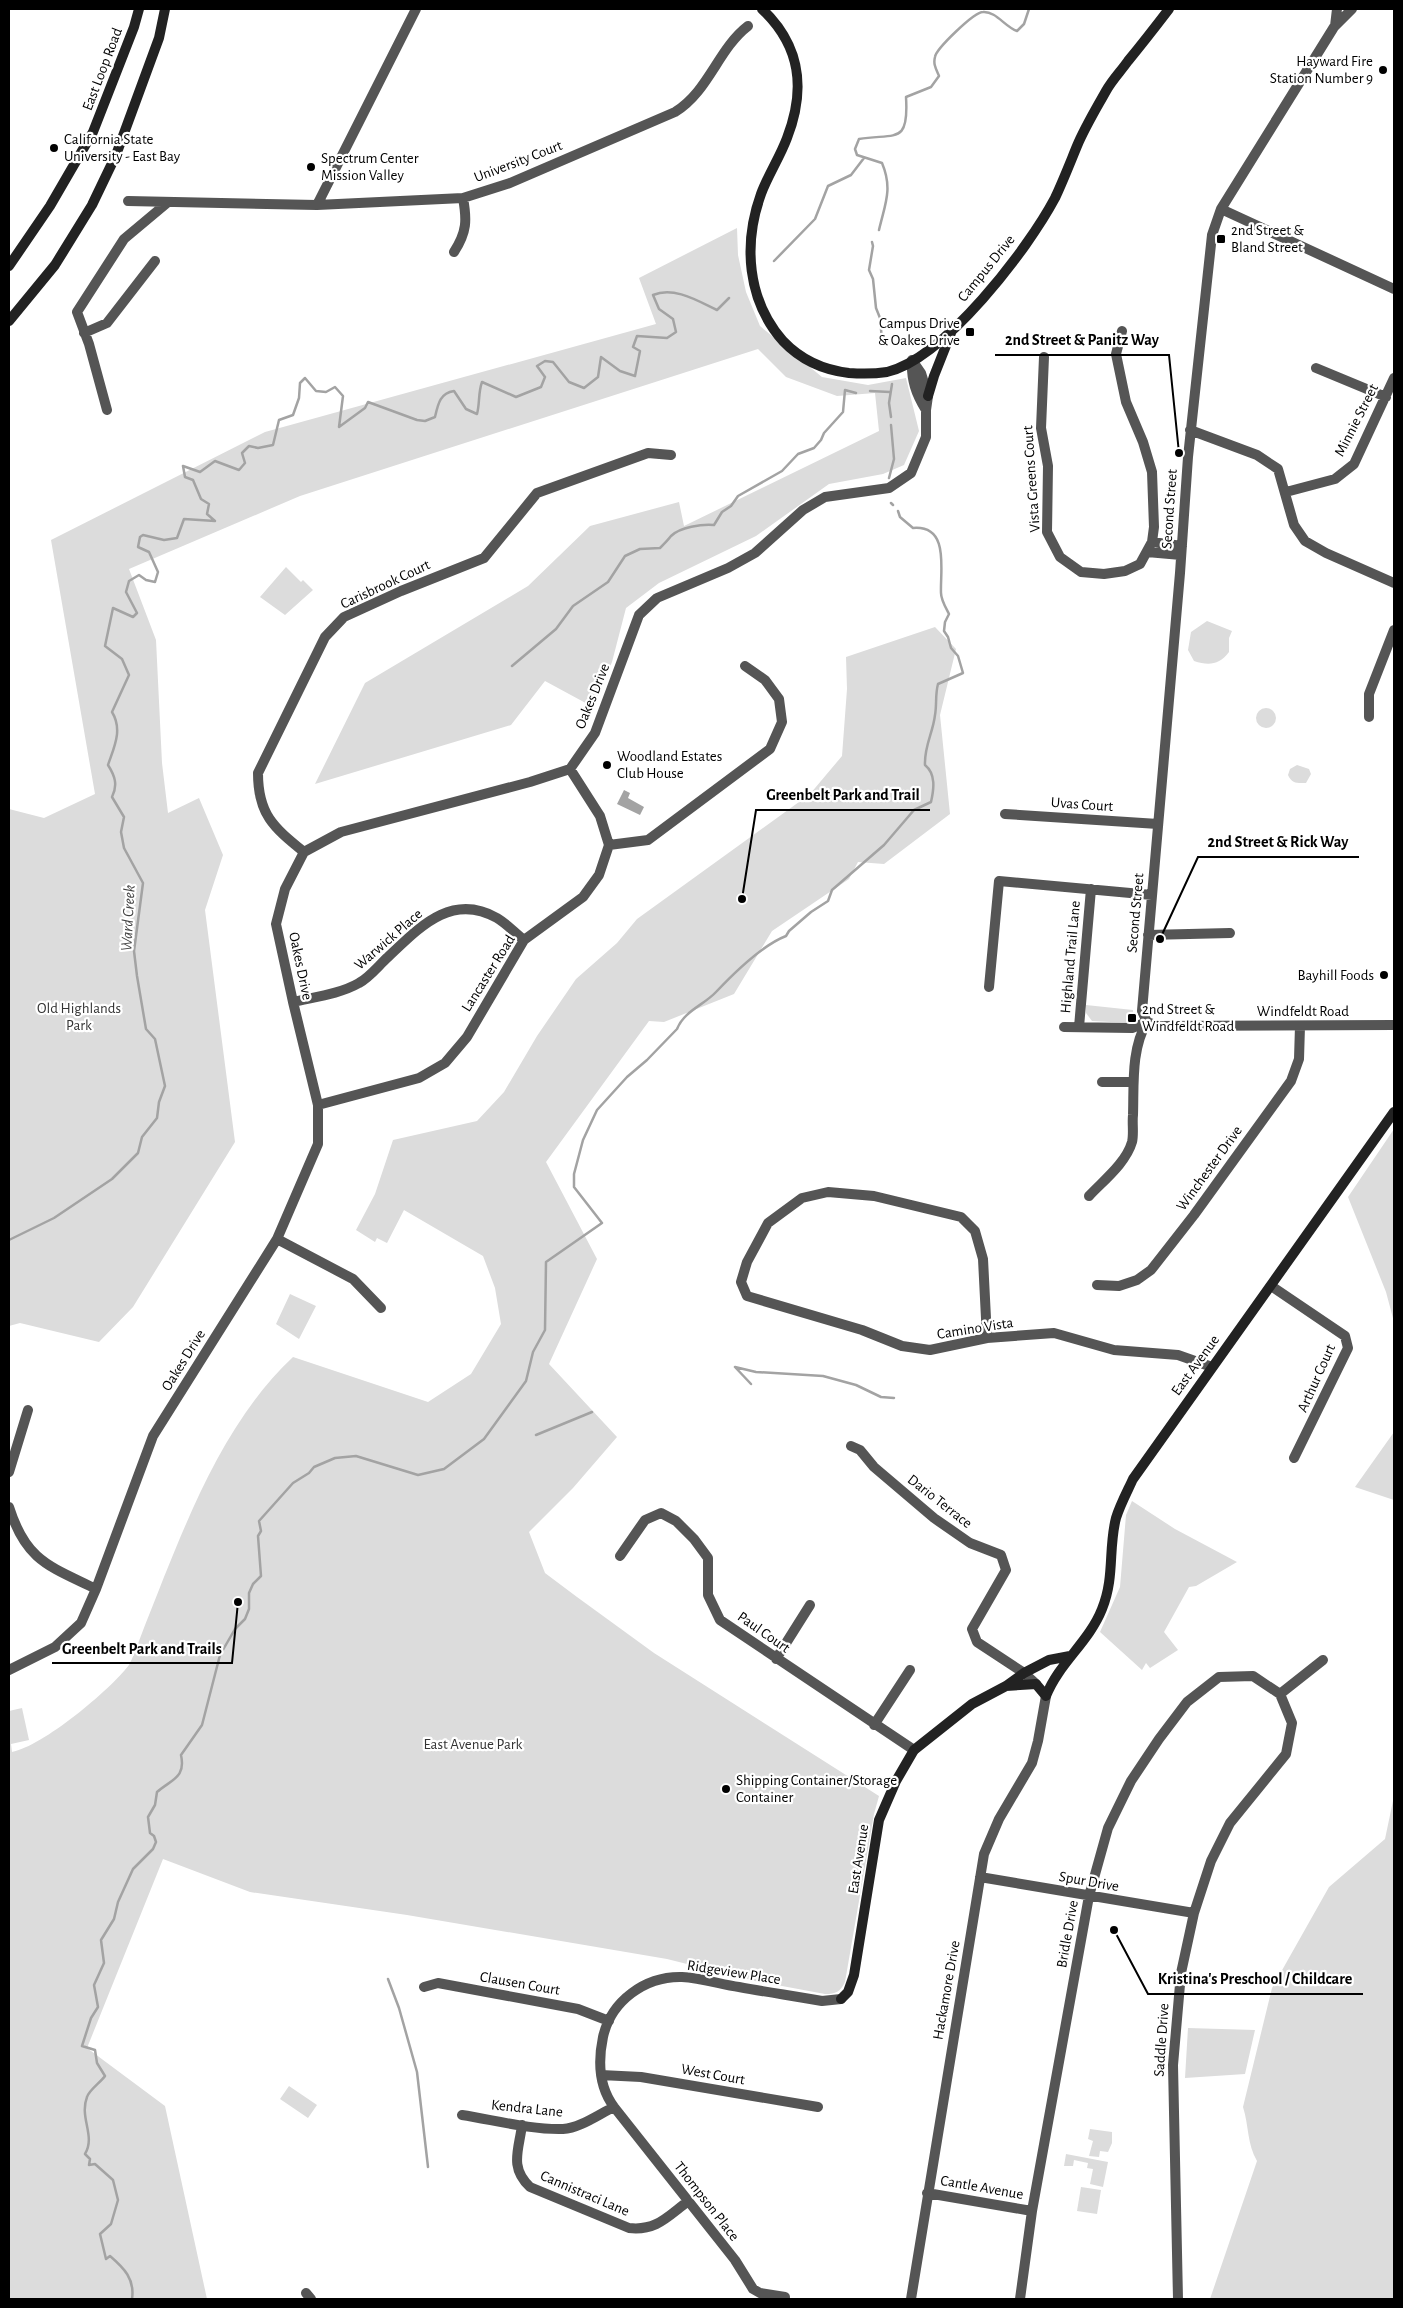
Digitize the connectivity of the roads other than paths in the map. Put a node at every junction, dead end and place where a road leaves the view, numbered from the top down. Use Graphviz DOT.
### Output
graph roads {
  1 [pos="139,9"];
  2 [pos="165,9"];
  3 [pos="416,9"];
  4 [pos="762,9"];
  5 [pos="1169,9"];
  6 [pos="1337,9"];
  7 [pos="1352,9"];
  8 [pos="748,26"];
  9 [pos="1334,27"];
  10 [pos="462,198"];
  11 [pos="128,201"];
  12 [pos="167,202"];
  13 [pos="317,205"];
  14 [pos="1221,209"];
  15 [pos="454,252"];
  16 [pos="154,261"];
  17 [pos="9,266"];
  18 [pos="1394,289"];
  19 [pos="9,321"];
  20 [pos="1122,331"];
  21 [pos="952,332"];
  22 [pos="84,333"];
  23 [pos="1044,357"];
  24 [pos="912,360"];
  25 [pos="1316,368"];
  26 [pos="1394,378"];
  27 [pos="928,396"];
  28 [pos="1386,397"];
  29 [pos="107,410"];
  30 [pos="926,410"];
  31 [pos="1190,430"];
  32 [pos="671,455"];
  33 [pos="1286,492"];
  34 [pos="1149,547"];
  35 [pos="1182,550"];
  36 [pos="1394,583"];
  37 [pos="1394,630"];
  38 [pos="745,666"];
  39 [pos="1369,717"];
  40 [pos="570,769"];
  41 [pos="1005,814"];
  42 [pos="1158,824"];
  43 [pos="609,845"];
  44 [pos="304,852"];
  45 [pos="1091,889"];
  46 [pos="1152,895"];
  47 [pos="1230,933"];
  48 [pos="1148,935"];
  49 [pos="524,940"];
  50 [pos="989,987"];
  51 [pos="293,1002"];
  52 [pos="1147,1022"];
  53 [pos="1394,1025"];
  54 [pos="1300,1026"];
  55 [pos="1064,1027"];
  56 [pos="1079,1027"];
  57 [pos="1102,1082"];
  58 [pos="1133,1082"];
  59 [pos="318,1105"];
  60 [pos="1394,1112"];
  61 [pos="1089,1196"];
  62 [pos="277,1239"];
  63 [pos="1097,1286"];
  64 [pos="1271,1286"];
  65 [pos="381,1308"];
  66 [pos="987,1338"];
  67 [pos="1212,1367"];
  68 [pos="28,1410"];
  69 [pos="851,1446"];
  70 [pos="1294,1458"];
  71 [pos="9,1472"];
  72 [pos="9,1507"];
  73 [pos="620,1556"];
  74 [pos="96,1590"];
  75 [pos="810,1605"];
  76 [pos="1070,1656"];
  77 [pos="776,1659"];
  78 [pos="1323,1660"];
  79 [pos="9,1670"];
  80 [pos="910,1670"];
  81 [pos="1024,1673"];
  82 [pos="1036,1684"];
  83 [pos="1006,1686"];
  84 [pos="1280,1694"];
  85 [pos="1046,1696"];
  86 [pos="874,1725"];
  87 [pos="914,1750"];
  88 [pos="980,1877"];
  89 [pos="1089,1896"];
  90 [pos="1194,1913"];
  91 [pos="424,1987"];
  92 [pos="841,1999"];
  93 [pos="609,2021"];
  94 [pos="601,2075"];
  95 [pos="614,2107"];
  96 [pos="818,2107"];
  97 [pos="462,2115"];
  98 [pos="522,2125"];
  99 [pos="928,2193"];
  100 [pos="687,2202"];
  101 [pos="1032,2211"];
  102 [pos="785,2297"];
  103 [pos="911,2299"];
  104 [pos="1020,2299"];
  105 [pos="1178,2299"];
  1 -- 17 [label="street, East Loop Road"];
  2 -- 19 [label="street"];
  3 -- 13 [label="street"];
  4 -- 24 [label="street, Campus Drive"];
  5 -- 21 [label="street, Campus Drive"];
  6 -- 9 [label="street"];
  7 -- 9 [label="street, Second Street"];
  8 -- 10 [label="street, University Court"];
  9 -- 14 [label="street, Second Street"];
  10 -- 13 [label="street, University Court"];
  10 -- 15 [label="street"];
  11 -- 12 [label="street, University Court"];
  12 -- 13 [label="street, University Court"];
  12 -- 22 [label="street"];
  14 -- 18 [label="street"];
  14 -- 31 [label="street, Second Street"];
  16 -- 22 [label="street"];
  20 -- 34 [label="street"];
  21 -- 24 [label="street, Campus Drive"];
  21 -- 27 [label="street"];
  22 -- 29 [label="street"];
  23 -- 34 [label="street, Vista Greens Court"];
  24 -- 27 [label="street, Oakes Drive"];
  24 -- 30 [label="street, Oakes Drive"];
  25 -- 28 [label="street"];
  26 -- 28 [label="street, Minnie Street"];
  27 -- 30 [label="street, Oakes Drive"];
  28 -- 33 [label="street, Minnie Street"];
  30 -- 40 [label="street, Oakes Drive"];
  31 -- 33 [label="street"];
  31 -- 35 [label="street, Second Street"];
  32 -- 44 [label="street, Carisbrook Court"];
  33 -- 36 [label="street"];
  34 -- 35 [label="street"];
  35 -- 42 [label="street, Second Street"];
  37 -- 39 [label="street"];
  38 -- 43 [label="street"];
  40 -- 43 [label="street"];
  40 -- 44 [label="street"];
  41 -- 42 [label="street, Uvas Court"];
  42 -- 46 [label="street, Second Street"];
  43 -- 49 [label="street, Lancaster Road"];
  44 -- 51 [label="street, Oakes Drive"];
  45 -- 46 [label="street"];
  45 -- 50 [label="street"];
  45 -- 56 [label="street, Highland Trail Lane"];
  46 -- 48 [label="street, Second Street"];
  47 -- 48 [label="street"];
  48 -- 52 [label="street, Second Street"];
  49 -- 51 [label="street, Warwick Place"];
  49 -- 59 [label="street, Lancaster Road"];
  51 -- 59 [label="street, Oakes Drive"];
  52 -- 54 [label="street, Windfeldt Road"];
  52 -- 56 [label="street, Windfeldt Road"];
  52 -- 58 [label="street"];
  53 -- 54 [label="street, Windfeldt Road"];
  54 -- 63 [label="street, Winchester Drive"];
  55 -- 56 [label="street, Windfeldt Road"];
  57 -- 58 [label="street"];
  58 -- 61 [label="street"];
  59 -- 62 [label="street, Oakes Drive"];
  60 -- 64 [label="street, East Avenue"];
  62 -- 65 [label="street"];
  62 -- 74 [label="street, Oakes Drive"];
  64 -- 67 [label="street, East Avenue"];
  64 -- 70 [label="street, Arthur Court"];
  66 -- 66 [label="street, Camino Vista"];
  66 -- 67 [label="street, Camino Vista"];
  67 -- 76 [label="street, East Avenue"];
  68 -- 71 [label="street"];
  69 -- 81 [label="street, Dario Terrace"];
  72 -- 74 [label="street"];
  73 -- 77 [label="street, Paul Court"];
  74 -- 79 [label="street, Oakes Drive"];
  75 -- 77 [label="street"];
  76 -- 81 [label="street, East Avenue"];
  76 -- 85 [label="street, East Avenue"];
  77 -- 86 [label="street, Paul Court"];
  78 -- 84 [label="street"];
  80 -- 86 [label="street"];
  81 -- 82 [label="street, Dario Terrace"];
  81 -- 83 [label="street, East Avenue"];
  82 -- 83 [label="street, East Avenue"];
  82 -- 85 [label="street"];
  83 -- 87 [label="street, East Avenue"];
  84 -- 89 [label="street, Bridle Drive"];
  84 -- 90 [label="street, Saddle Drive"];
  85 -- 88 [label="street, Hackamore Drive"];
  86 -- 87 [label="street, Paul Court"];
  87 -- 92 [label="street, East Avenue"];
  88 -- 89 [label="street, Spur Drive"];
  88 -- 99 [label="street, Hackamore Drive"];
  89 -- 90 [label="street, Spur Drive"];
  89 -- 101 [label="street, Bridle Drive"];
  90 -- 105 [label="street, Saddle Drive"];
  91 -- 93 [label="street, Clausen Court"];
  92 -- 93 [label="street, Ridgeview Place"];
  93 -- 94 [label="street, Ridgeview Place"];
  94 -- 95 [label="street, Ridgeview Place"];
  94 -- 96 [label="street, West Court"];
  95 -- 98 [label="street, Kendra Lane"];
  95 -- 100 [label="street, Thompson Place"];
  97 -- 98 [label="street, Kendra Lane"];
  98 -- 100 [label="street, Cannistraci Lane"];
  99 -- 101 [label="street, Cantle Avenue"];
  99 -- 103 [label="street, Hackamore Drive"];
  100 -- 102 [label="street, Thompson Place"];
  101 -- 104 [label="street, Bridle Drive"];
}
